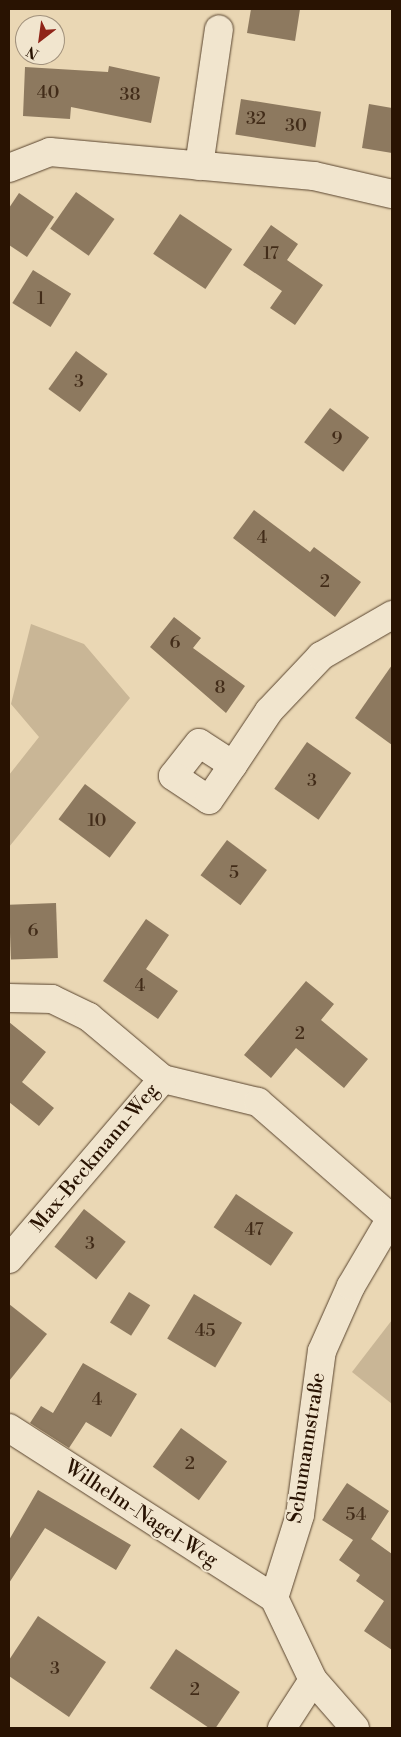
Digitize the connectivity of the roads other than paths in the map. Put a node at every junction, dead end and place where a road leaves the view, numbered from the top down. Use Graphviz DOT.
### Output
graph roads {
  1 [pos="219,29"];
  2 [pos="200,166"];
  3 [pos="9,168"];
  4 [pos="392,194"];
  5 [pos="392,615"];
  6 [pos="233,765"];
  7 [pos="9,998"];
  8 [pos="162,1079"];
  9 [pos="391,1218"];
  10 [pos="9,1259"];
  11 [pos="9,1428"];
  12 [pos="274,1598"];
  13 [pos="314,1680"];
  14 [pos="282,1728"];
  15 [pos="355,1728"];
  1 -- 2 [label="street"];
  2 -- 3 [label="street"];
  2 -- 4 [label="street"];
  5 -- 6 [label="street"];
  7 -- 8 [label="street, Max-Beckmann-Weg"];
  8 -- 9 [label="street, Max-Beckmann-Weg"];
  8 -- 10 [label="street, Max-Beckmann-Weg"];
  9 -- 12 [label="street, Schumannstraße"];
  11 -- 12 [label="street, Wilhelm-Nagel-Weg"];
  12 -- 13 [label="street"];
  13 -- 14 [label="street"];
  13 -- 15 [label="street"];
}
